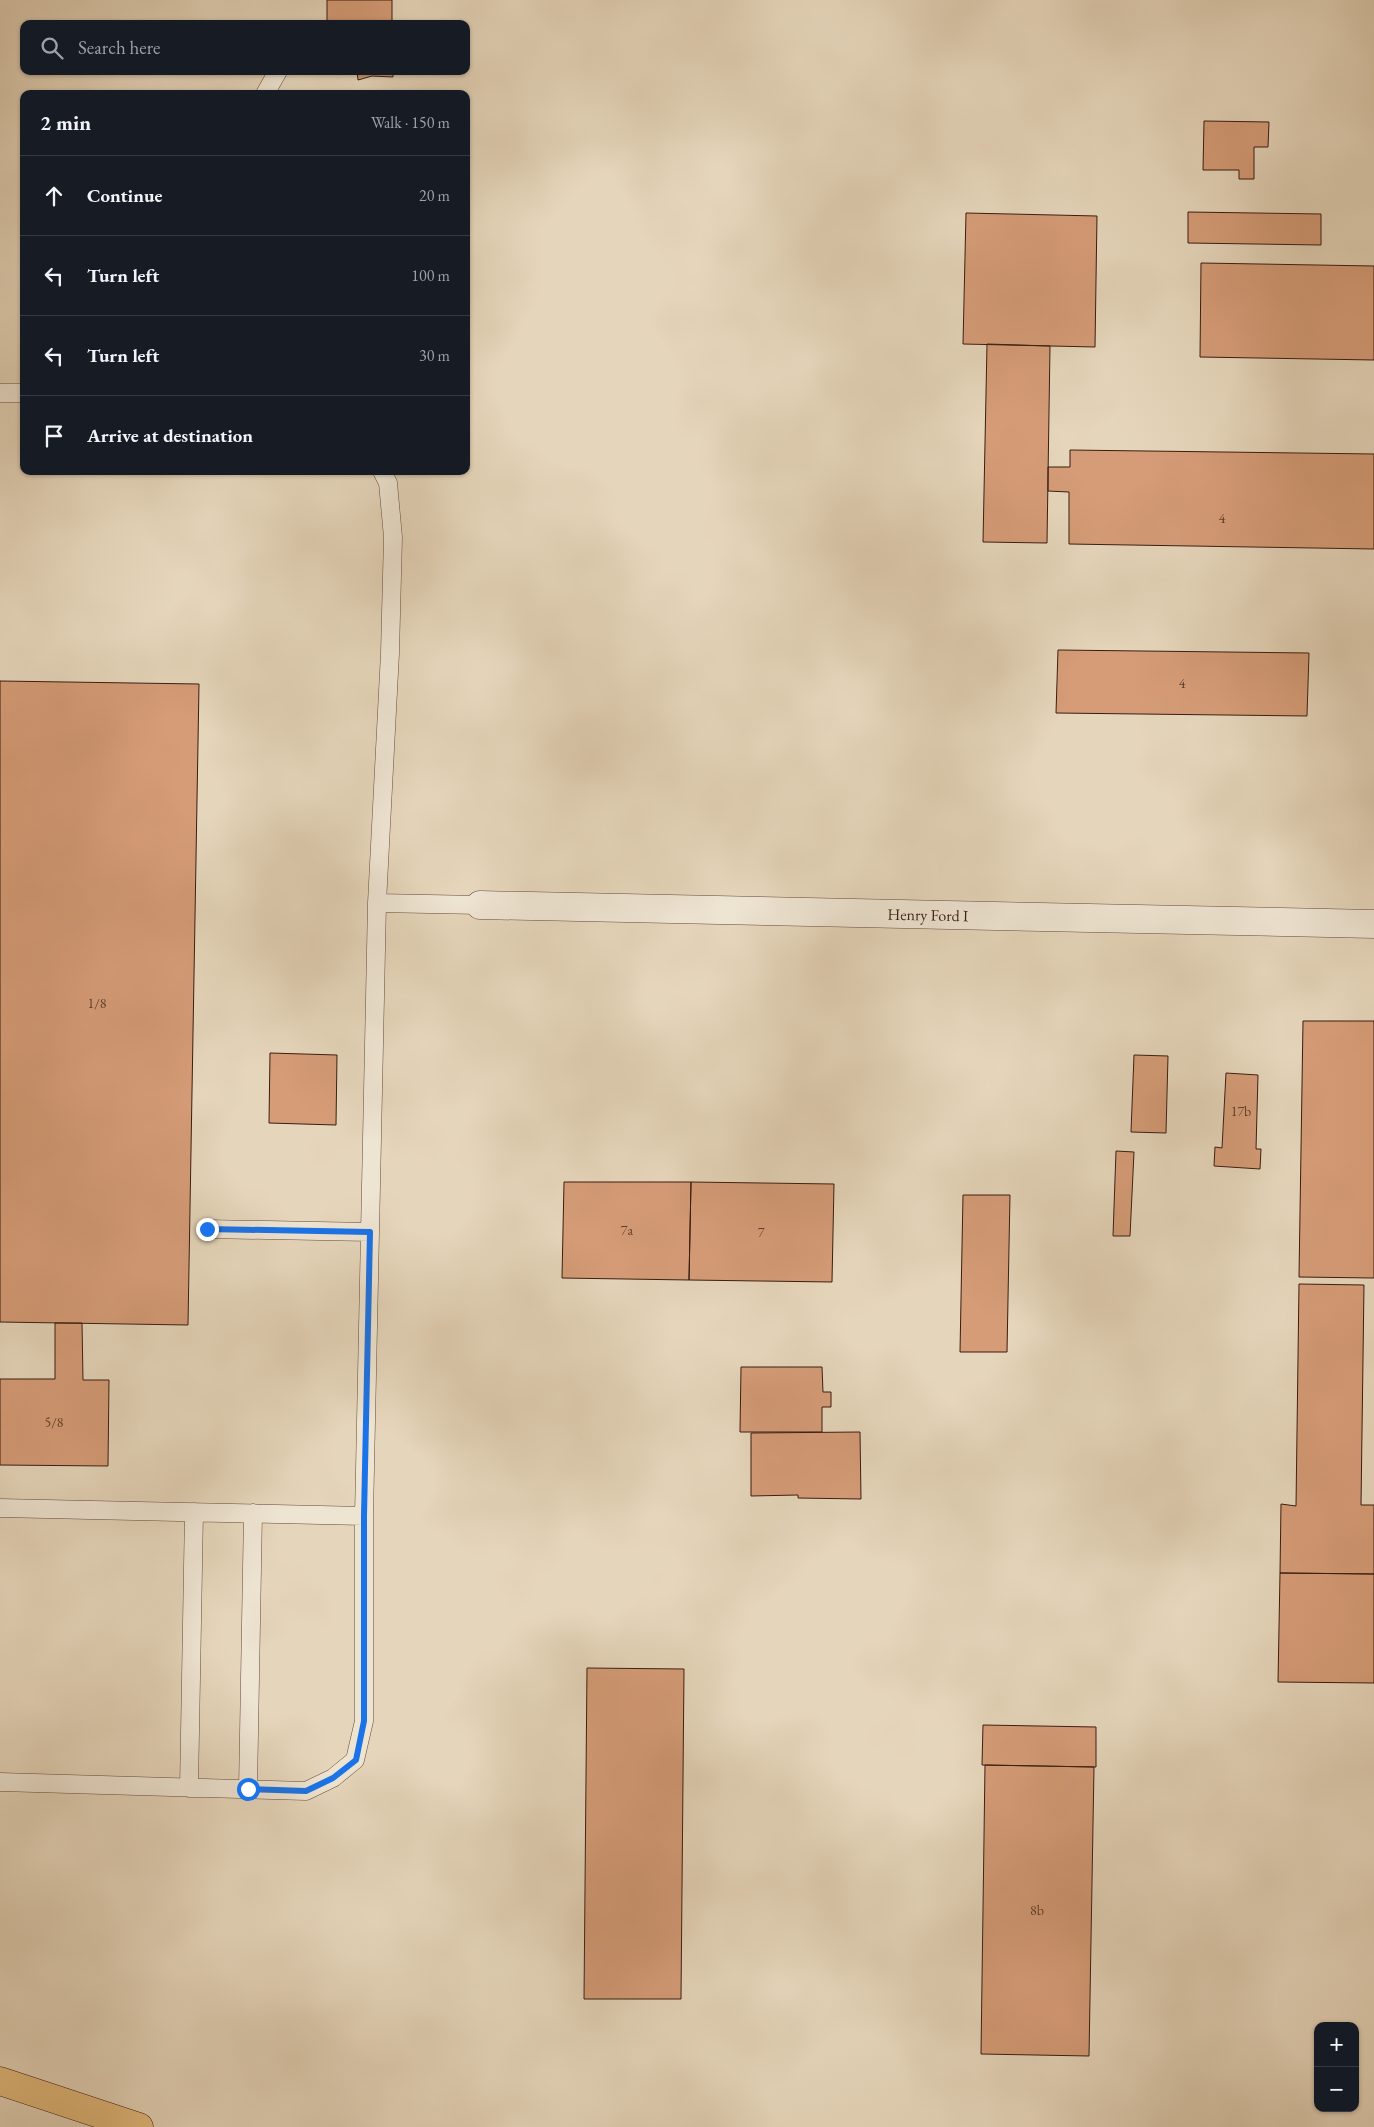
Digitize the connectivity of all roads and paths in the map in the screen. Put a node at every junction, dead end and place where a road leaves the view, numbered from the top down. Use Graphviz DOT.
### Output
graph roads {
  1 [pos="276,75"];
  2 [pos="267,90"];
  3 [pos="0,393"];
  4 [pos="20,393"];
  5 [pos="384,475"];
  6 [pos="377,903"];
  7 [pos="480,905"];
  8 [pos="1374,924"];
  9 [pos="207,1229"];
  10 [pos="370,1232"];
  11 [pos="0,1508"];
  12 [pos="194,1512"];
  13 [pos="252,1513"];
  14 [pos="364,1516"];
  15 [pos="0,1782"];
  16 [pos="189,1788"];
  17 [pos="248,1789"];
  18 [pos="0,2082"];
  19 [pos="139,2127"];
  1 -- 2 [label="lane"];
  3 -- 4 [label="lane"];
  5 -- 6 [label="lane"];
  6 -- 7 [label="lane"];
  6 -- 10 [label="lane"];
  7 -- 8 [label="street, Henry Ford I"];
  9 -- 10 [label="lane"];
  10 -- 14 [label="lane"];
  11 -- 12 [label="lane"];
  12 -- 13 [label="lane"];
  12 -- 16 [label="lane"];
  13 -- 14 [label="lane"];
  13 -- 17 [label="lane"];
  14 -- 17 [label="lane"];
  15 -- 16 [label="lane"];
  16 -- 17 [label="lane"];
  18 -- 19 [label="main road"];
}
